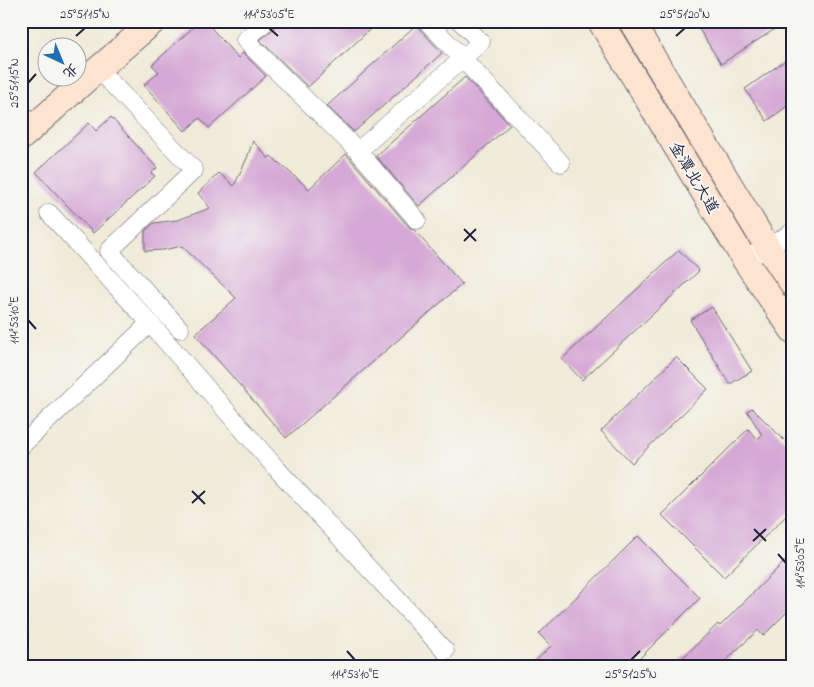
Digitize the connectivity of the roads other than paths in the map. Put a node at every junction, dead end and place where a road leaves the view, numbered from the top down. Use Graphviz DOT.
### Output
graph roads {
  1 [pos="154,21"];
  2 [pos="266,21"];
  3 [pos="428,21"];
  4 [pos="460,21"];
  5 [pos="600,21"];
  6 [pos="631,21"];
  7 [pos="462,59"];
  8 [pos="98,69"];
  9 [pos="25,127"];
  10 [pos="358,152"];
  11 [pos="561,163"];
  12 [pos="49,213"];
  13 [pos="417,220"];
  14 [pos="793,232"];
  15 [pos="768,248"];
  16 [pos="744,258"];
  17 [pos="793,285"];
  18 [pos="150,323"];
  19 [pos="180,329"];
  20 [pos="793,331"];
  21 [pos="21,446"];
  22 [pos="445,651"];
  1 -- 8 [label="main road"];
  2 -- 10 [label="street"];
  3 -- 7 [label="street"];
  4 -- 7 [label="street"];
  5 -- 16 [label="main road, 金潭北大道"];
  6 -- 15 [label="main road, 金潭北大道"];
  7 -- 10 [label="street"];
  7 -- 11 [label="street"];
  8 -- 9 [label="main road"];
  8 -- 19 [label="street"];
  10 -- 13 [label="street"];
  12 -- 18 [label="street"];
  14 -- 15 [label="street"];
  15 -- 16 [label="street"];
  15 -- 17 [label="main road, 金潭北大道"];
  16 -- 20 [label="main road, 金潭北大道"];
  18 -- 21 [label="street"];
  18 -- 22 [label="street"];
}
